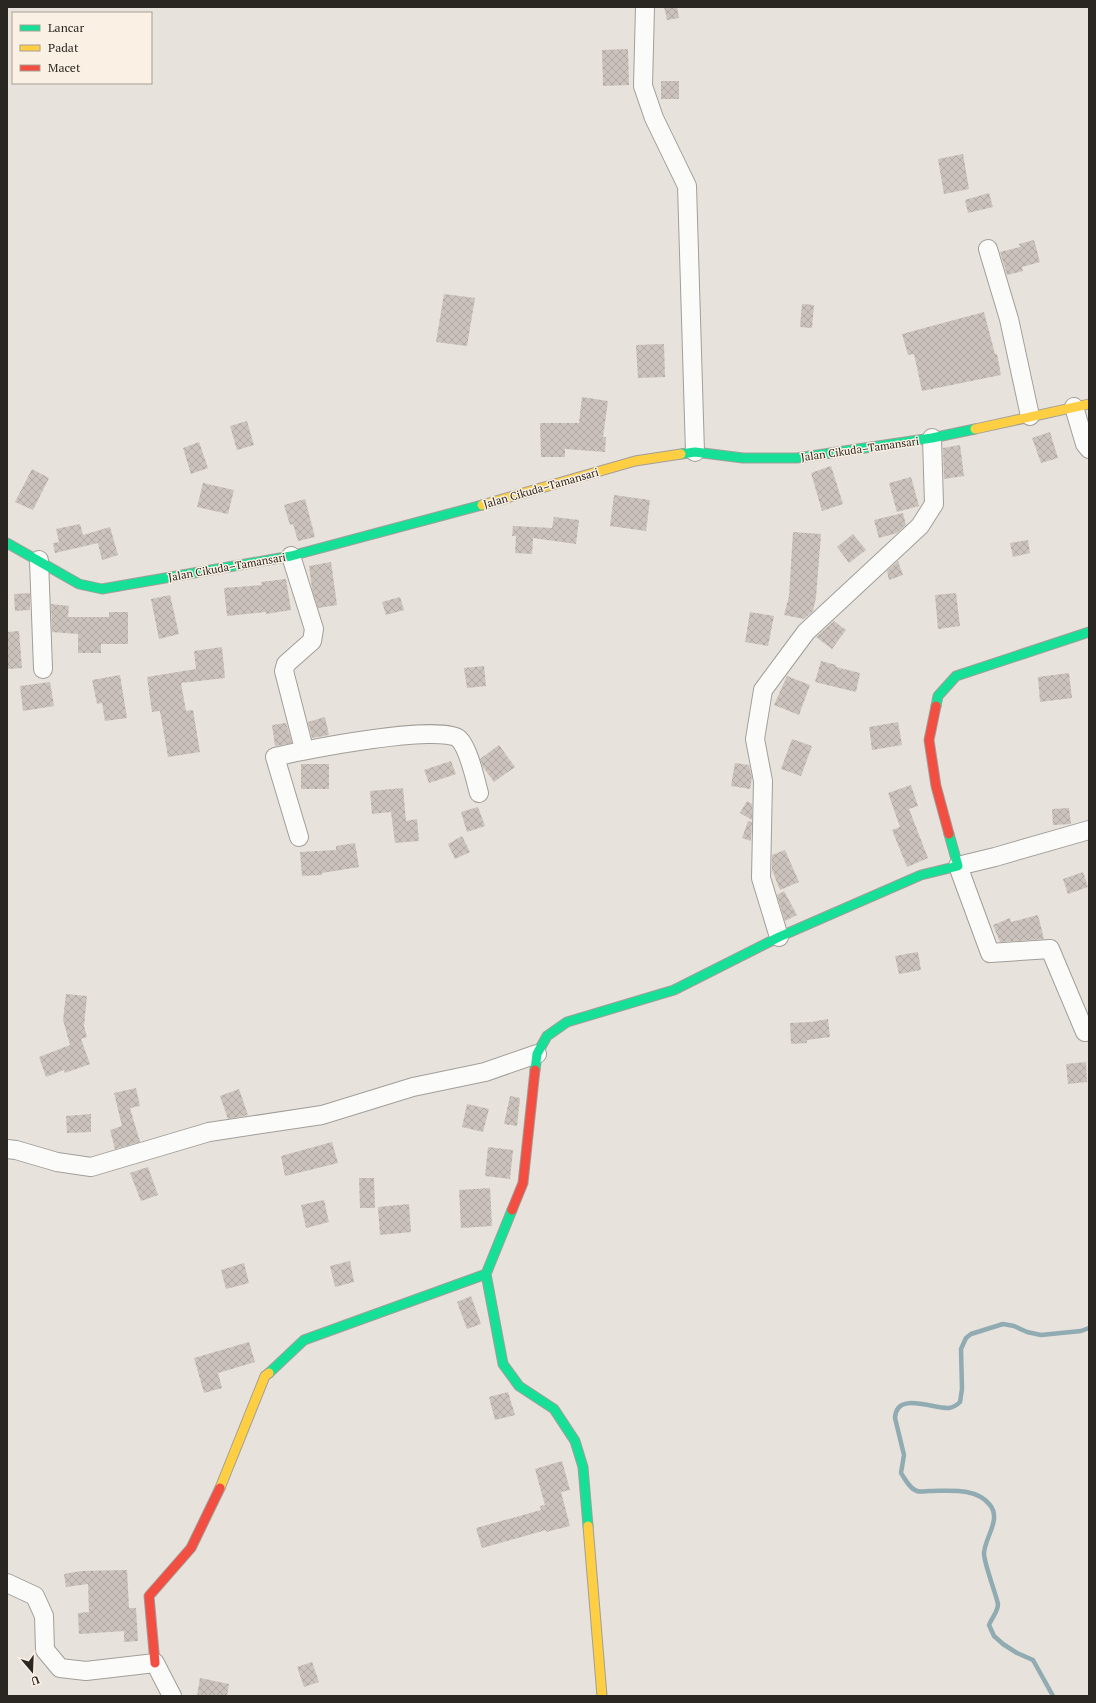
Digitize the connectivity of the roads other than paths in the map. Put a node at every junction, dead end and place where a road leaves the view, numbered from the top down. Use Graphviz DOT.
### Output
graph roads {
  1 [pos="645,7"];
  2 [pos="988,249"];
  3 [pos="1081,406"];
  4 [pos="1030,416"];
  5 [pos="932,438"];
  6 [pos="1089,449"];
  7 [pos="695,452"];
  8 [pos="7,543"];
  9 [pos="291,556"];
  10 [pos="39,560"];
  11 [pos="1089,632"];
  12 [pos="43,669"];
  13 [pos="304,749"];
  14 [pos="479,793"];
  15 [pos="1089,830"];
  16 [pos="299,836"];
  17 [pos="958,866"];
  18 [pos="780,937"];
  19 [pos="1089,1032"];
  20 [pos="537,1054"];
  21 [pos="7,1149"];
  22 [pos="486,1274"];
  23 [pos="7,1583"];
  24 [pos="155,1663"];
  25 [pos="172,1696"];
  26 [pos="602,1696"];
  1 -- 7 [label="street"];
  2 -- 4 [label="street"];
  3 -- 4 [label="street, Jalan Cikuda–Tamansari"];
  3 -- 6 [label="street"];
  4 -- 5 [label="street, Jalan Cikuda–Tamansari"];
  5 -- 7 [label="street, Jalan Cikuda–Tamansari"];
  5 -- 18 [label="street"];
  7 -- 9 [label="street, Jalan Cikuda–Tamansari"];
  8 -- 10 [label="street, Jalan Cikuda–Tamansari"];
  9 -- 10 [label="street, Jalan Cikuda–Tamansari"];
  9 -- 13 [label="street"];
  10 -- 12 [label="street"];
  11 -- 17 [label="street"];
  13 -- 14 [label="street"];
  13 -- 16 [label="street"];
  15 -- 17 [label="street"];
  17 -- 18 [label="street"];
  17 -- 19 [label="street"];
  18 -- 20 [label="street"];
  20 -- 21 [label="street"];
  20 -- 22 [label="street"];
  22 -- 24 [label="street"];
  22 -- 26 [label="street"];
  23 -- 24 [label="street"];
  24 -- 25 [label="street"];
}
